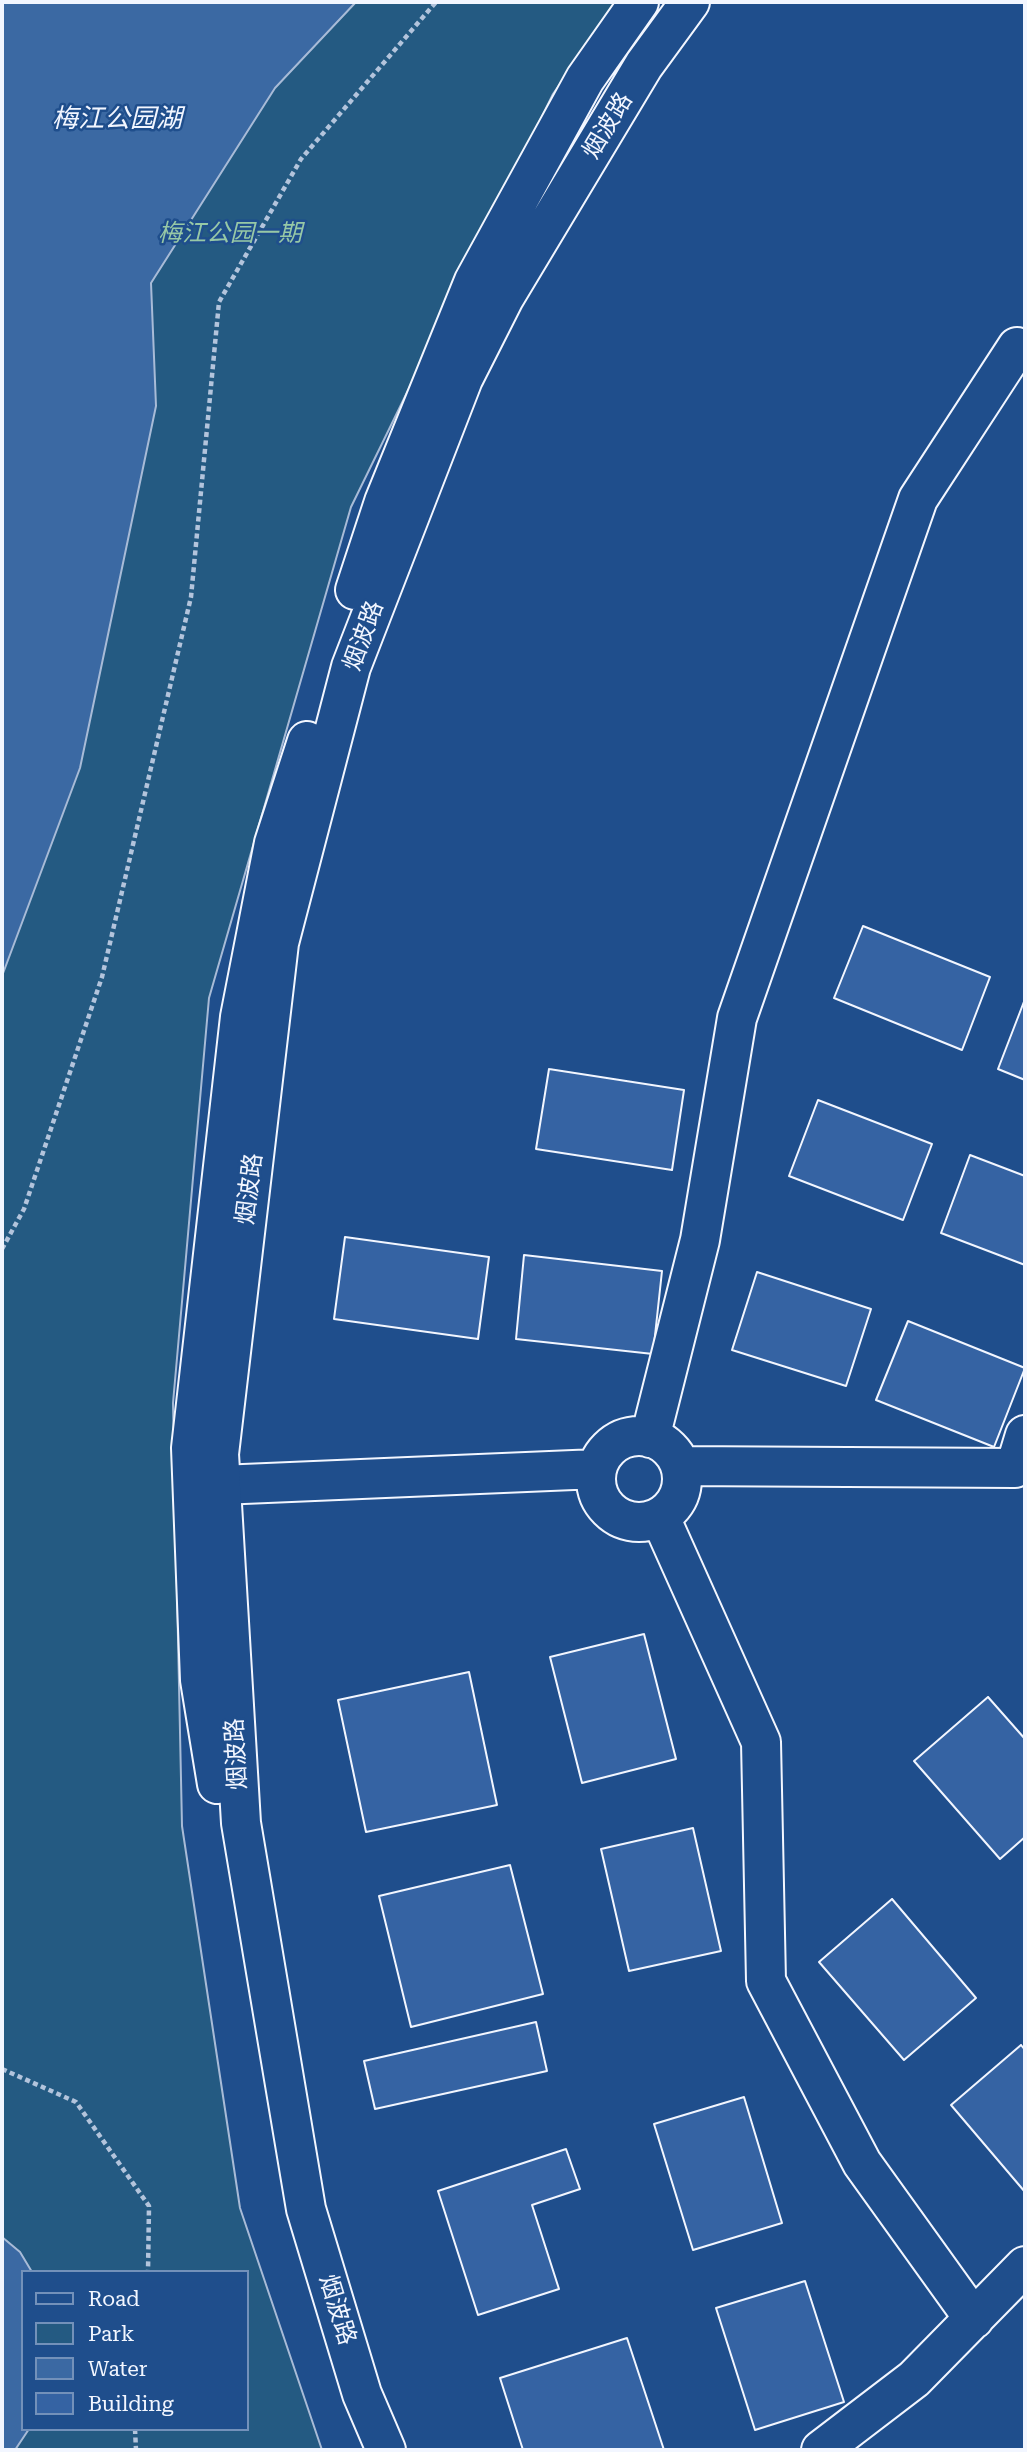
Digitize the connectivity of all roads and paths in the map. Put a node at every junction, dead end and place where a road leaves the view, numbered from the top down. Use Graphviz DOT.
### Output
graph roads {
  1 [pos="436,2"];
  2 [pos="639,2"];
  3 [pos="690,2"];
  4 [pos="1025,350"];
  5 [pos="2,1249"];
  6 [pos="1025,1435"];
  7 [pos="650,1437"];
  8 [pos="680,1466"];
  9 [pos="597,1469"];
  10 [pos="220,1485"];
  11 [pos="660,1517"];
  12 [pos="2,2069"];
  13 [pos="1025,2266"];
  14 [pos="148,2270"];
  15 [pos="974,2319"];
  16 [pos="135,2431"];
  17 [pos="136,2450"];
  18 [pos="359,2450"];
  19 [pos="386,2450"];
  20 [pos="821,2450"];
  1 -- 5 [label="path"];
  2 -- 18 [label="main road, 烟波路"];
  3 -- 10 [label="main road, 烟波路"];
  4 -- 7 [label="main road"];
  6 -- 8 [label="main road"];
  7 -- 8 [label="main road"];
  7 -- 9 [label="main road"];
  8 -- 11 [label="main road"];
  9 -- 10 [label="main road"];
  9 -- 11 [label="main road"];
  10 -- 19 [label="main road, 烟波路"];
  11 -- 15 [label="main road"];
  12 -- 14 [label="path"];
  13 -- 15 [label="main road"];
  15 -- 20 [label="main road"];
  16 -- 17 [label="path"];
}
